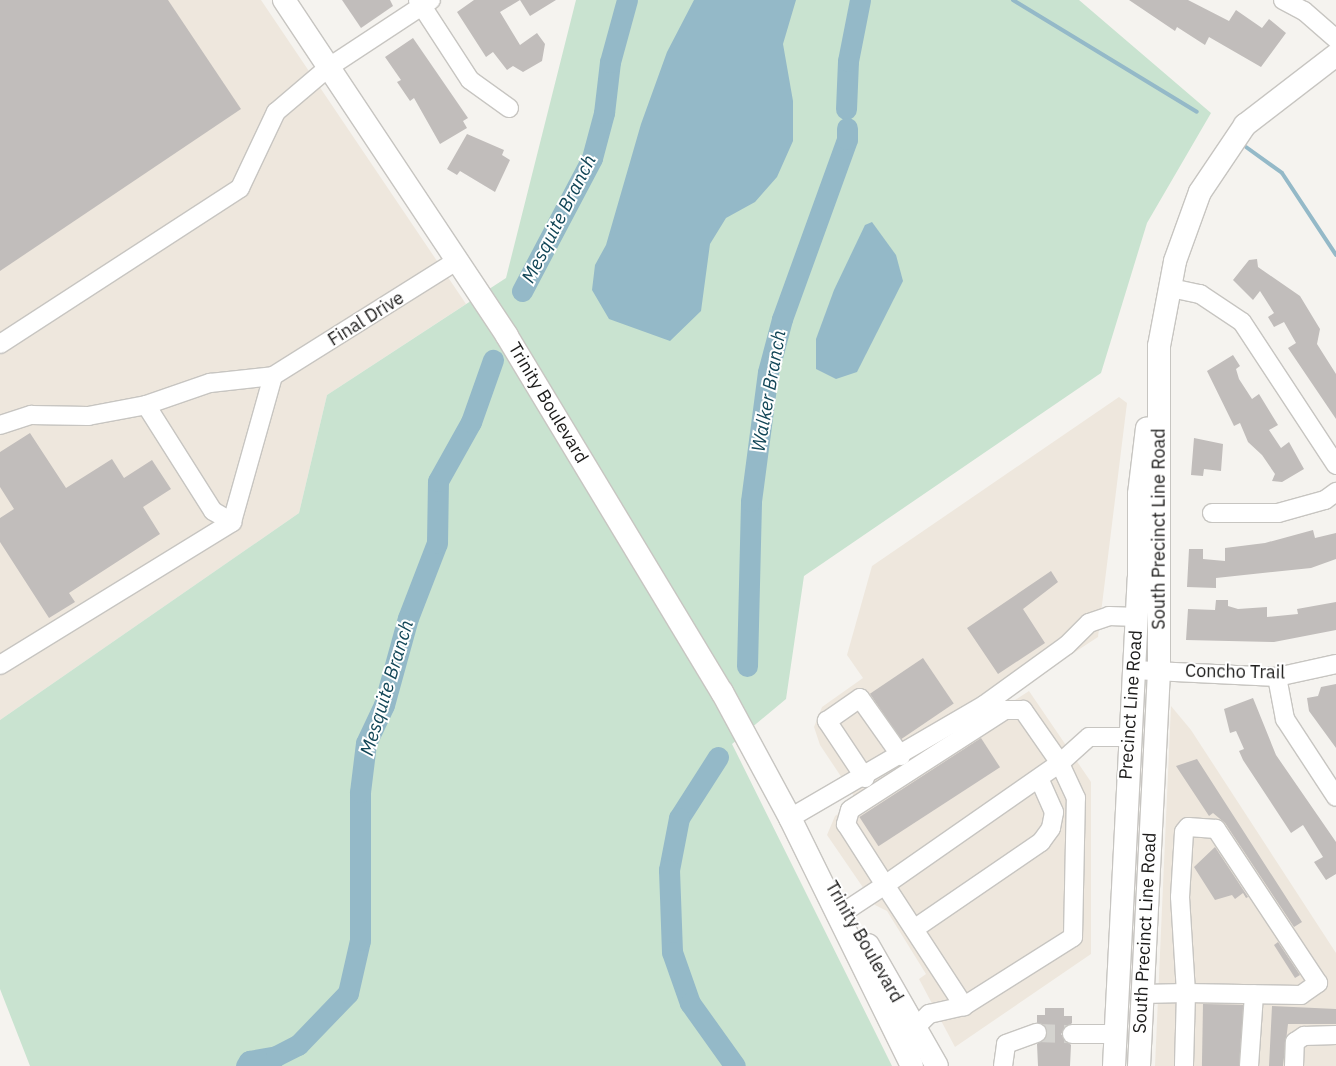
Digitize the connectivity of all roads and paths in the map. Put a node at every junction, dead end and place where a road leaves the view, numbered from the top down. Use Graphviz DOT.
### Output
graph roads {
  1 [pos="284,0"];
  2 [pos="1283,0"];
  3 [pos="424,2"];
  4 [pos="1336,39"];
  5 [pos="1336,55"];
  6 [pos="329,67"];
  7 [pos="509,108"];
  8 [pos="458,260"];
  9 [pos="1171,288"];
  10 [pos="0,344"];
  11 [pos="1159,346"];
  12 [pos="273,376"];
  13 [pos="146,405"];
  14 [pos="0,426"];
  15 [pos="1336,465"];
  16 [pos="1336,492"];
  17 [pos="1212,513"];
  18 [pos="232,522"];
  19 [pos="1137,617"];
  20 [pos="1336,664"];
  21 [pos="0,665"];
  22 [pos="1134,670"];
  23 [pos="1159,671"];
  24 [pos="1277,677"];
  25 [pos="1128,737"];
  26 [pos="901,756"];
  27 [pos="1060,763"];
  28 [pos="865,778"];
  29 [pos="1039,778"];
  30 [pos="1336,798"];
  31 [pos="1125,815"];
  32 [pos="790,818"];
  33 [pos="885,884"];
  34 [pos="847,910"];
  35 [pos="914,929"];
  36 [pos="1186,993"];
  37 [pos="1142,994"];
  38 [pos="1254,994"];
  39 [pos="964,1006"];
  40 [pos="915,1028"];
  41 [pos="1037,1033"];
  42 [pos="1072,1034"];
  43 [pos="1114,1034"];
  44 [pos="1336,1035"];
  45 [pos="1140,1039"];
  46 [pos="912,1066"];
  47 [pos="936,1066"];
  48 [pos="1003,1066"];
  49 [pos="1114,1066"];
  50 [pos="1139,1066"];
  51 [pos="1184,1066"];
  52 [pos="1249,1066"];
  53 [pos="1294,1066"];
  1 -- 6 [label="main road, Trinity Boulevard"];
  2 -- 4 [label="street"];
  3 -- 6 [label="street"];
  3 -- 7 [label="street"];
  5 -- 9 [label="main road, South Precinct Line Road"];
  6 -- 8 [label="main road, Trinity Boulevard"];
  6 -- 10 [label="street"];
  8 -- 12 [label="street, Final Drive"];
  8 -- 32 [label="main road, Trinity Boulevard"];
  9 -- 11 [label="main road, South Precinct Line Road"];
  9 -- 15 [label="street"];
  11 -- 19 [label="main road, Precinct Line Road"];
  11 -- 23 [label="main road, South Precinct Line Road"];
  12 -- 13 [label="street"];
  12 -- 18 [label="street"];
  13 -- 14 [label="street"];
  13 -- 18 [label="street"];
  16 -- 17 [label="street"];
  18 -- 21 [label="street"];
  19 -- 22 [label="main road, Precinct Line Road"];
  19 -- 26 [label="street"];
  20 -- 24 [label="street, Concho Trail"];
  22 -- 23 [label="street, Concho Trail"];
  22 -- 25 [label="main road, Precinct Line Road"];
  23 -- 24 [label="street, Concho Trail"];
  23 -- 37 [label="main road, South Precinct Line Road"];
  24 -- 30 [label="street"];
  25 -- 27 [label="street"];
  25 -- 31 [label="main road, Precinct Line Road"];
  26 -- 28 [label="street"];
  26 -- 28 [label="street"];
  27 -- 29 [label="street"];
  27 -- 33 [label="street"];
  27 -- 39 [label="street"];
  28 -- 32 [label="street"];
  29 -- 33 [label="street"];
  29 -- 35 [label="street"];
  31 -- 37 [label="main road"];
  31 -- 43 [label="main road, Precinct Line Road"];
  32 -- 34 [label="main road, Trinity Boulevard"];
  32 -- 46 [label="main road, Trinity Boulevard"];
  33 -- 34 [label="street"];
  33 -- 35 [label="street"];
  34 -- 40 [label="main road, Trinity Boulevard"];
  35 -- 39 [label="street"];
  36 -- 37 [label="street"];
  36 -- 38 [label="street"];
  36 -- 38 [label="street"];
  36 -- 51 [label="street"];
  37 -- 45 [label="main road, South Precinct Line Road"];
  38 -- 52 [label="street"];
  39 -- 40 [label="street"];
  40 -- 47 [label="main road, Trinity Boulevard"];
  41 -- 48 [label="street"];
  42 -- 43 [label="street"];
  43 -- 45 [label="main road"];
  43 -- 49 [label="main road, Precinct Line Road"];
  44 -- 53 [label="street"];
  45 -- 50 [label="main road, South Precinct Line Road"];
}
